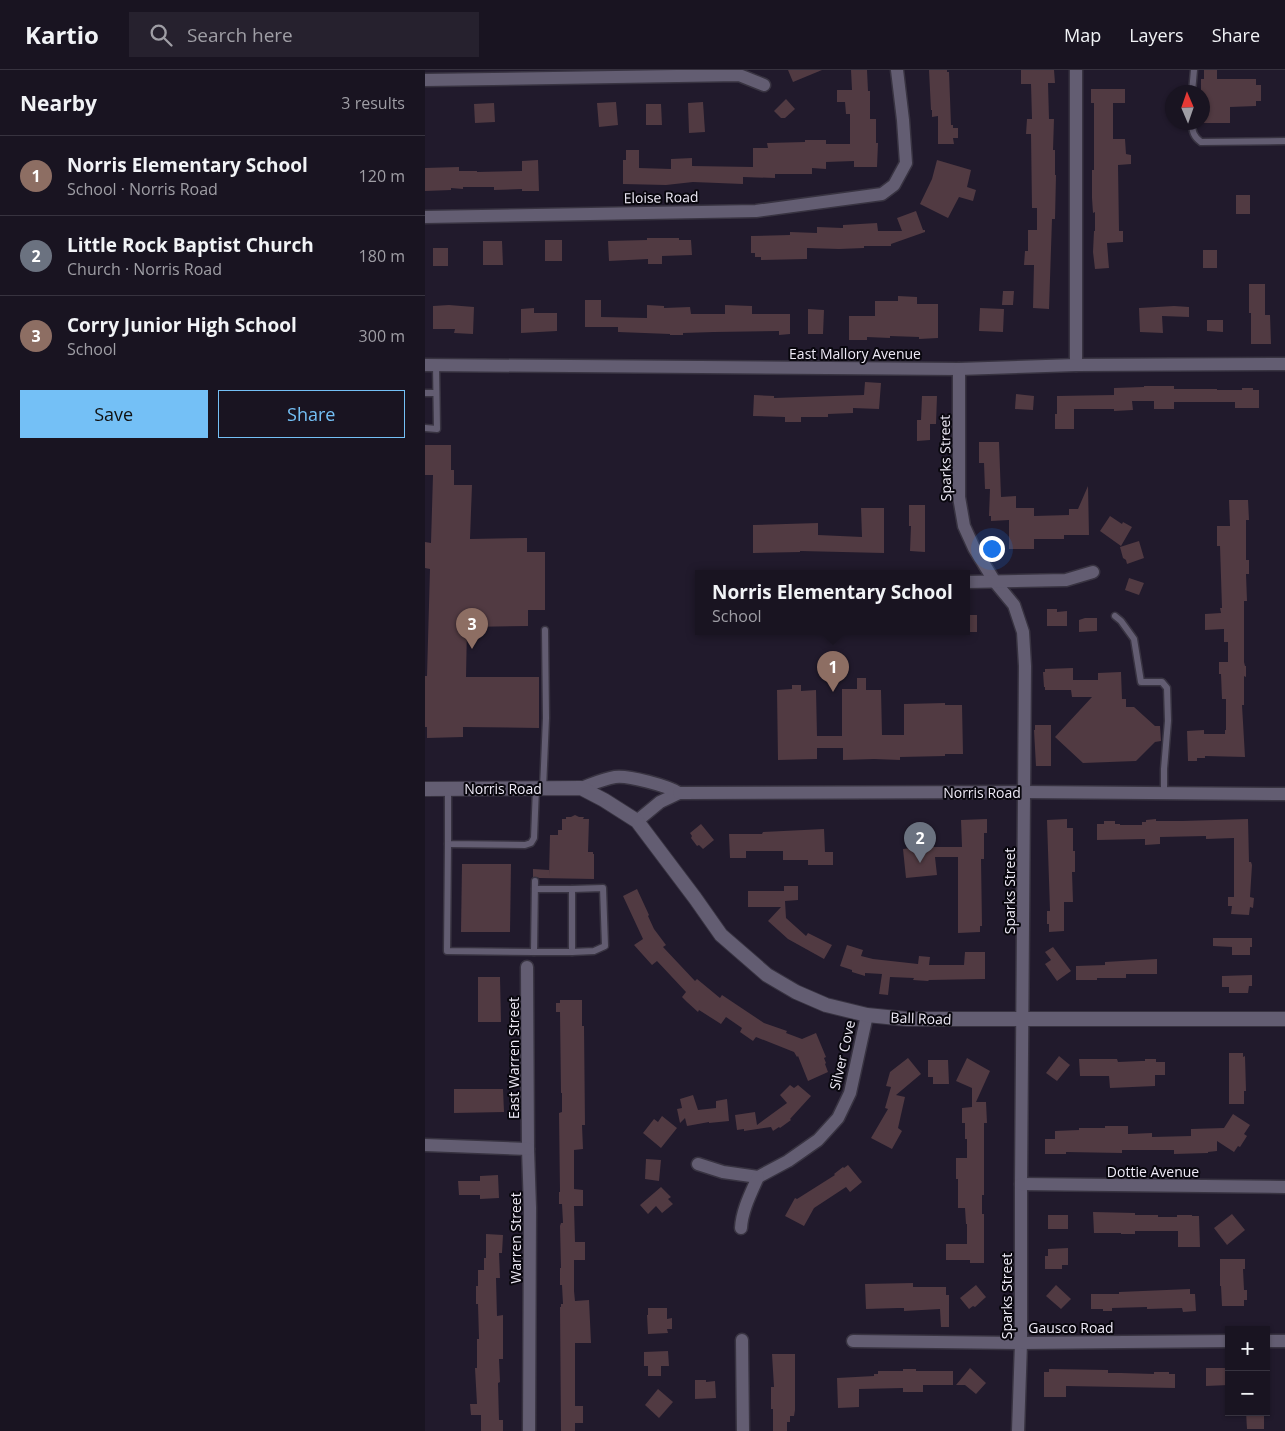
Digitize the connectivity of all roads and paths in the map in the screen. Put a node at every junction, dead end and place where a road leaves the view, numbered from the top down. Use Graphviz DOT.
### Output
graph roads {
  1 [pos="897,70"];
  2 [pos="1076,70"];
  3 [pos="1194,70"];
  4 [pos="425,80"];
  5 [pos="764,85"];
  6 [pos="1193,85"];
  7 [pos="1192,130"];
  8 [pos="1285,141"];
  9 [pos="425,217"];
  10 [pos="1285,364"];
  11 [pos="430,365"];
  12 [pos="1076,365"];
  13 [pos="959,369"];
  14 [pos="425,393"];
  15 [pos="436,393"];
  16 [pos="425,428"];
  17 [pos="1093,572"];
  18 [pos="970,582"];
  19 [pos="995,582"];
  20 [pos="1115,616"];
  21 [pos="545,630"];
  22 [pos="448,788"];
  23 [pos="540,788"];
  24 [pos="581,788"];
  25 [pos="425,789"];
  26 [pos="1024,792"];
  27 [pos="679,793"];
  28 [pos="1164,793"];
  29 [pos="1285,794"];
  30 [pos="637,821"];
  31 [pos="448,844"];
  32 [pos="535,881"];
  33 [pos="535,889"];
  34 [pos="572,889"];
  35 [pos="534,952"];
  36 [pos="572,952"];
  37 [pos="527,967"];
  38 [pos="867,1015"];
  39 [pos="1285,1019"];
  40 [pos="1023,1020"];
  41 [pos="425,1145"];
  42 [pos="529,1149"];
  43 [pos="698,1164"];
  44 [pos="758,1177"];
  45 [pos="1021,1184"];
  46 [pos="1285,1187"];
  47 [pos="741,1228"];
  48 [pos="742,1340"];
  49 [pos="853,1341"];
  50 [pos="1225,1341"];
  51 [pos="1270,1341"];
  52 [pos="1285,1341"];
  53 [pos="1021,1343"];
  54 [pos="529,1431"];
  55 [pos="735,1431"];
  56 [pos="743,1431"];
  57 [pos="1018,1431"];
  1 -- 9 [label="street, Eloise Road"];
  2 -- 12 [label="street"];
  3 -- 6 [label="lane"];
  4 -- 5 [label="street"];
  7 -- 8 [label="lane"];
  10 -- 12 [label="street, East Mallory Avenue"];
  11 -- 13 [label="street, East Mallory Avenue"];
  11 -- 15 [label="lane"];
  12 -- 13 [label="street, East Mallory Avenue"];
  13 -- 19 [label="street, Sparks Street"];
  14 -- 15 [label="lane"];
  15 -- 16 [label="lane"];
  17 -- 19 [label="street"];
  18 -- 19 [label="street"];
  19 -- 26 [label="street, Sparks Street"];
  20 -- 28 [label="lane"];
  21 -- 23 [label="lane"];
  22 -- 23 [label="main road, Norris Road"];
  22 -- 25 [label="main road, Norris Road"];
  22 -- 31 [label="lane"];
  23 -- 24 [label="main road, Norris Road"];
  23 -- 31 [label="lane"];
  24 -- 27 [label="street, Norris Road"];
  24 -- 30 [label="main road"];
  26 -- 27 [label="street, Norris Road"];
  26 -- 28 [label="street, Norris Road"];
  26 -- 40 [label="street, Sparks Street"];
  27 -- 30 [label="street, Norris Road"];
  28 -- 29 [label="street, Norris Road"];
  30 -- 38 [label="main road, Ball Road"];
  31 -- 35 [label="lane"];
  32 -- 33 [label="lane"];
  33 -- 34 [label="lane"];
  33 -- 35 [label="lane"];
  34 -- 36 [label="lane"];
  34 -- 36 [label="lane"];
  35 -- 36 [label="lane"];
  37 -- 42 [label="street, East Warren Street"];
  38 -- 40 [label="main road, Ball Road"];
  38 -- 44 [label="street, Silver Cove"];
  39 -- 40 [label="main road, Ball Road"];
  40 -- 45 [label="street, Sparks Street"];
  41 -- 42 [label="street"];
  42 -- 54 [label="street, Warren Street"];
  43 -- 44 [label="street"];
  44 -- 47 [label="street"];
  45 -- 46 [label="street, Dottie Avenue"];
  45 -- 53 [label="street, Sparks Street"];
  48 -- 56 [label="street"];
  49 -- 53 [label="street, Gausco Road"];
  50 -- 53 [label="street, Gausco Road"];
  51 -- 52 [label="street"];
  53 -- 57 [label="street, Sparks Street"];
  55 -- 56 [label="street"];
}
